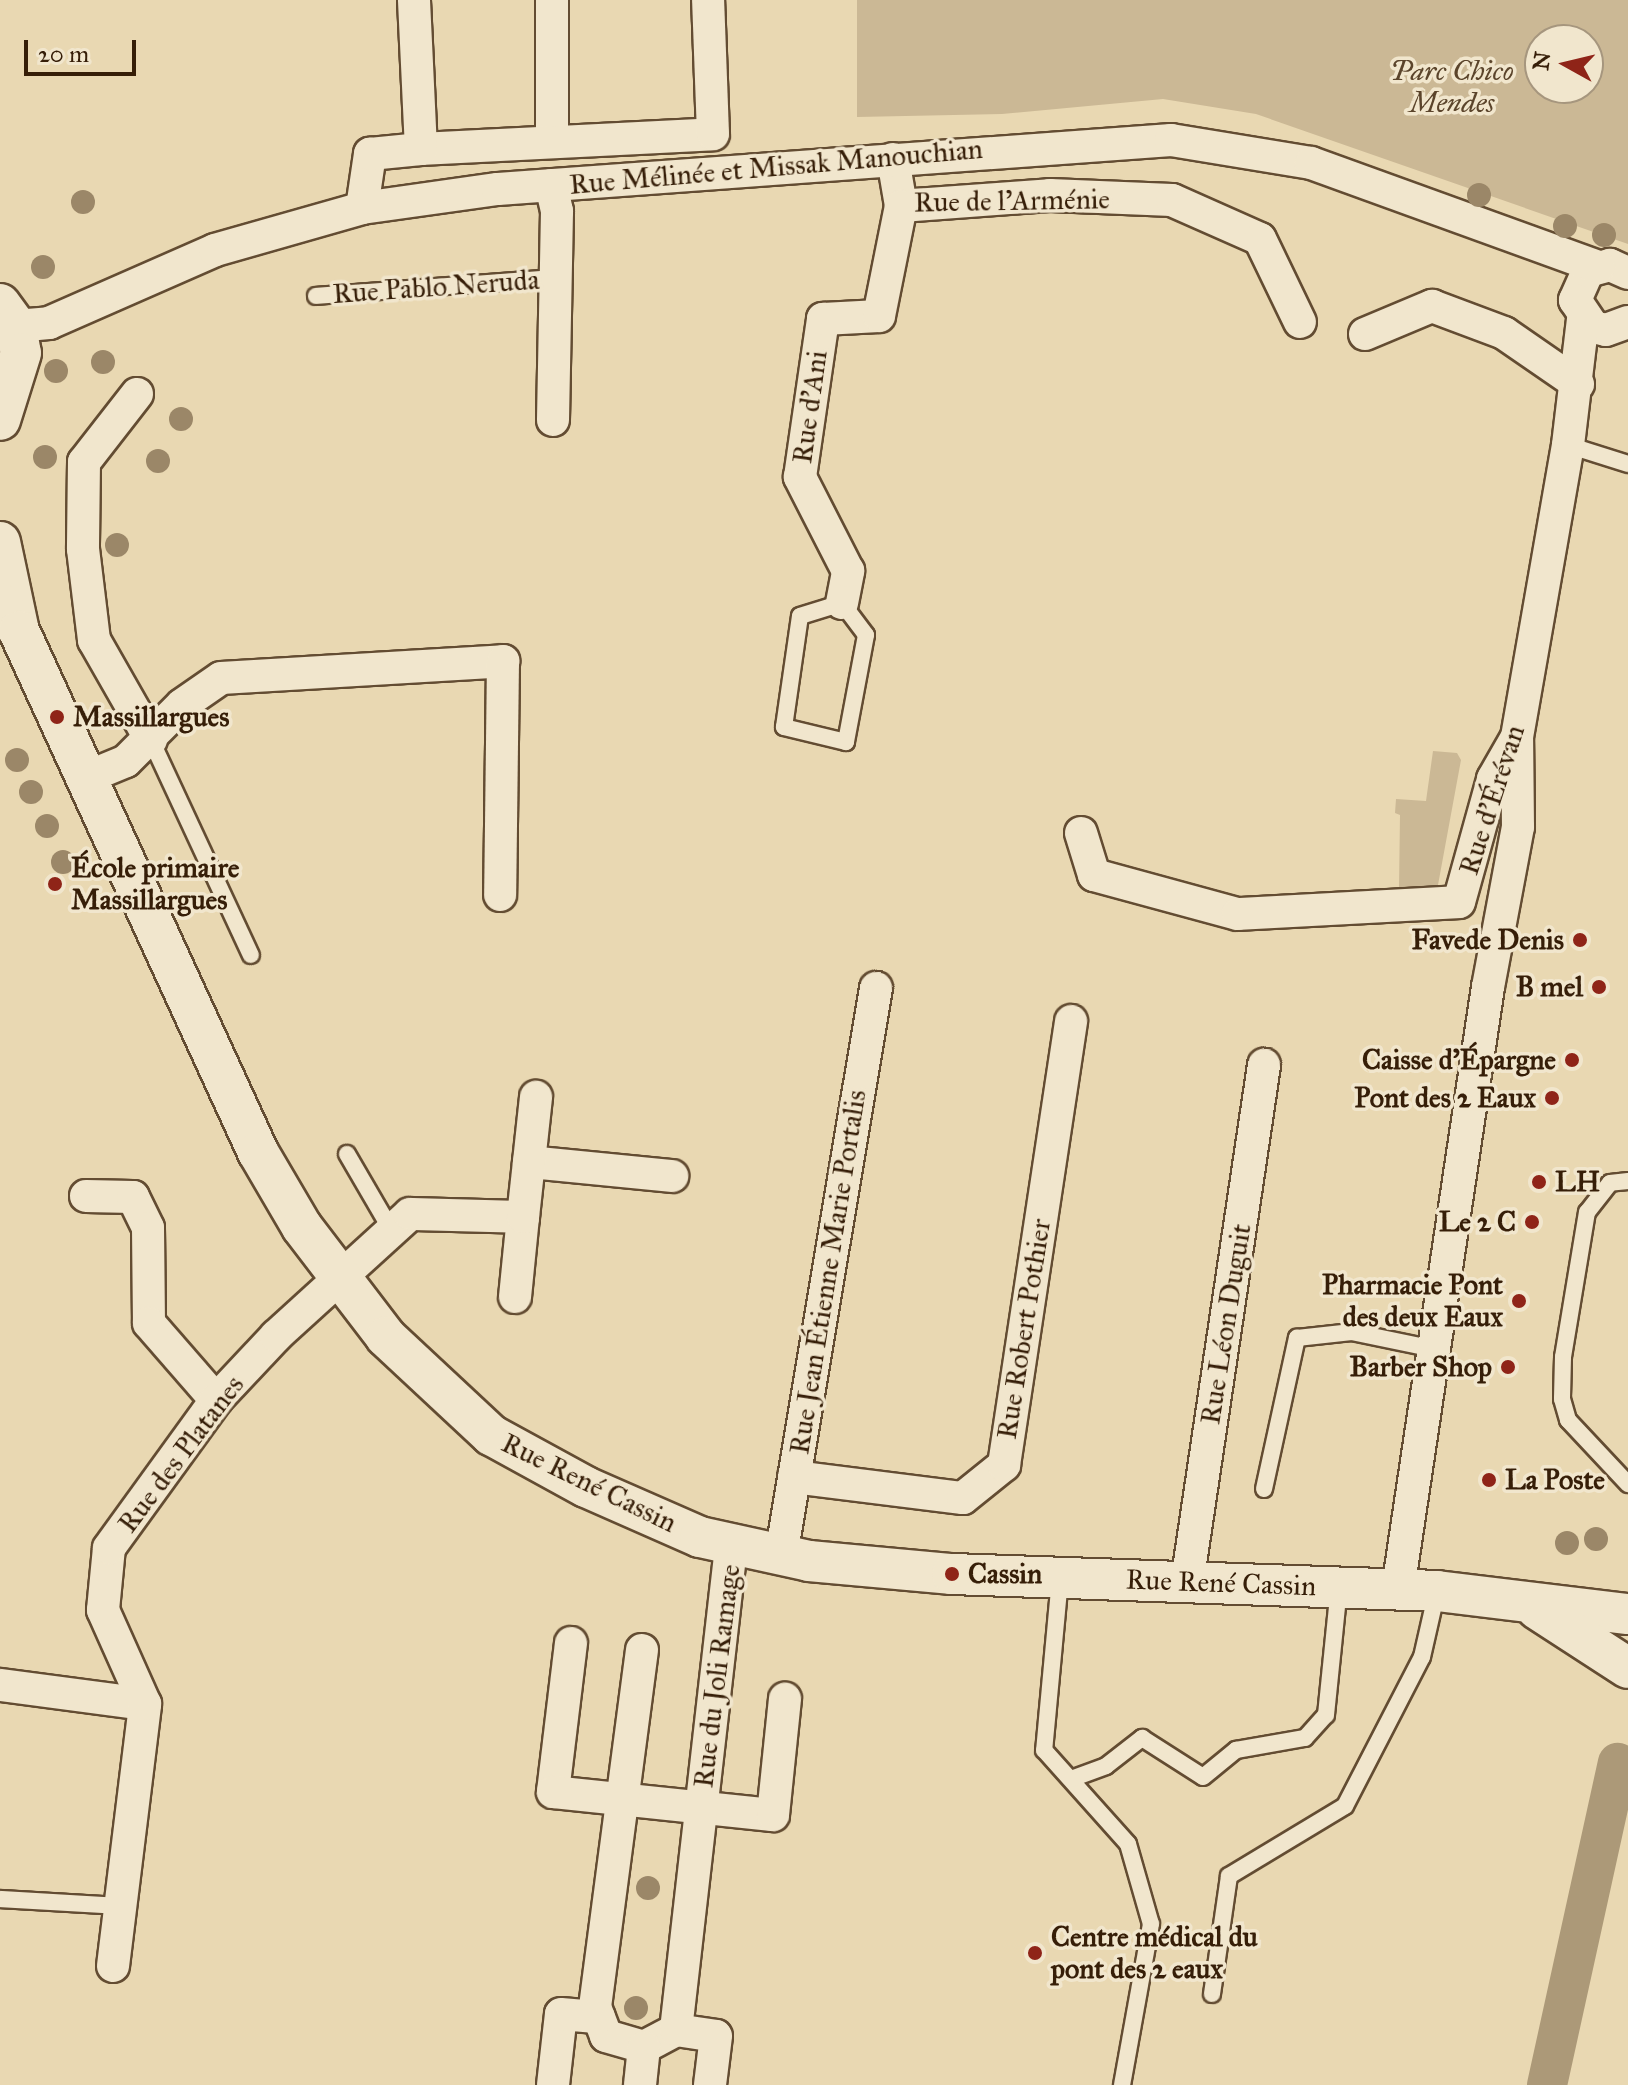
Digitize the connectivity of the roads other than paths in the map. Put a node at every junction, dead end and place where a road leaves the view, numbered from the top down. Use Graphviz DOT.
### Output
graph roads {
  1 [pos="414,0"];
  2 [pos="552,0"];
  3 [pos="708,0"];
  4 [pos="552,142"];
  5 [pos="421,149"];
  6 [pos="893,159"];
  7 [pos="551,185"];
  8 [pos="901,206"];
  9 [pos="362,208"];
  10 [pos="1542,248"];
  11 [pos="1613,270"];
  12 [pos="556,278"];
  13 [pos="316,296"];
  14 [pos="1580,304"];
  15 [pos="8,315"];
  16 [pos="1300,322"];
  17 [pos="1623,325"];
  18 [pos="1365,334"];
  19 [pos="1578,384"];
  20 [pos="137,394"];
  21 [pos="0,420"];
  22 [pos="553,420"];
  23 [pos="1568,445"];
  24 [pos="1628,464"];
  25 [pos="0,542"];
  26 [pos="842,603"];
  27 [pos="10,617"];
  28 [pos="1517,737"];
  29 [pos="151,740"];
  30 [pos="85,778"];
  31 [pos="1081,833"];
  32 [pos="500,895"];
  33 [pos="251,955"];
  34 [pos="876,988"];
  35 [pos="1071,1021"];
  36 [pos="1264,1065"];
  37 [pos="536,1097"];
  38 [pos="347,1154"];
  39 [pos="529,1162"];
  40 [pos="672,1176"];
  41 [pos="1628,1181"];
  42 [pos="86,1196"];
  43 [pos="523,1217"];
  44 [pos="393,1233"];
  45 [pos="340,1281"];
  46 [pos="515,1297"];
  47 [pos="1434,1349"];
  48 [pos="216,1400"];
  49 [pos="794,1477"];
  50 [pos="1628,1484"];
  51 [pos="1264,1489"];
  52 [pos="731,1546"];
  53 [pos="781,1556"];
  54 [pos="1060,1578"];
  55 [pos="1187,1583"];
  56 [pos="1339,1587"];
  57 [pos="1398,1589"];
  58 [pos="1437,1591"];
  59 [pos="1527,1603"];
  60 [pos="1628,1614"];
  61 [pos="571,1643"];
  62 [pos="642,1650"];
  63 [pos="1628,1668"];
  64 [pos="0,1685"];
  65 [pos="785,1699"];
  66 [pos="145,1704"];
  67 [pos="1071,1779"];
  68 [pos="623,1800"];
  69 [pos="702,1807"];
  70 [pos="0,1899"];
  71 [pos="121,1906"];
  72 [pos="113,1966"];
  73 [pos="1212,1994"];
  74 [pos="599,2017"];
  75 [pos="676,2030"];
  76 [pos="644,2047"];
  77 [pos="553,2085"];
  78 [pos="640,2085"];
  79 [pos="710,2085"];
  80 [pos="1122,2085"];
  1 -- 5 [label="street"];
  2 -- 4 [label="street"];
  3 -- 4 [label="street"];
  4 -- 5 [label="street"];
  5 -- 9 [label="street"];
  6 -- 7 [label="street, Rue Mélinée et Missak Manouchian"];
  6 -- 8 [label="street, Rue de l'Arménie"];
  6 -- 10 [label="street, Rue Mélinée et Missak Manouchian"];
  7 -- 9 [label="street, Rue Mélinée et Missak Manouchian"];
  7 -- 12 [label="street, Rue Pablo Neruda"];
  8 -- 16 [label="street, Rue de l'Arménie"];
  8 -- 26 [label="street, Rue d'Ani"];
  9 -- 15 [label="street, Rue Mélinée et Missak Manouchian"];
  10 -- 11 [label="street, Rue Mélinée et Missak Manouchian"];
  10 -- 14 [label="street"];
  11 -- 14 [label="street"];
  12 -- 13 [label="lane, Rue Pablo Neruda"];
  12 -- 22 [label="street, Rue Pablo Neruda"];
  14 -- 17 [label="street"];
  14 -- 19 [label="street, Rue d'Érévan"];
  15 -- 21 [label="street"];
  17 -- 19 [label="street, Rue d'Érévan"];
  18 -- 19 [label="street"];
  19 -- 23 [label="street, Rue d'Érévan"];
  20 -- 29 [label="street"];
  23 -- 24 [label="lane"];
  23 -- 28 [label="street, Rue d'Érévan"];
  25 -- 27 [label="street, Rue René Cassin"];
  26 -- 26 [label="lane"];
  27 -- 30 [label="street, Rue René Cassin"];
  28 -- 31 [label="street, Rue d'Érévan"];
  28 -- 47 [label="street"];
  29 -- 30 [label="street"];
  29 -- 32 [label="street"];
  29 -- 33 [label="lane"];
  30 -- 45 [label="street, Rue René Cassin"];
  34 -- 49 [label="street, Rue Jean Étienne Marie Portalis"];
  35 -- 49 [label="street, Rue Robert Pothier"];
  36 -- 55 [label="street, Rue Léon Duguit"];
  37 -- 39 [label="street"];
  38 -- 44 [label="lane"];
  39 -- 40 [label="street"];
  39 -- 43 [label="street"];
  41 -- 50 [label="lane"];
  42 -- 48 [label="street"];
  43 -- 44 [label="street, Rue des Platanes"];
  43 -- 46 [label="street"];
  44 -- 45 [label="street, Rue des Platanes"];
  45 -- 48 [label="street, Rue des Platanes"];
  45 -- 52 [label="street, Rue René Cassin"];
  47 -- 51 [label="lane"];
  47 -- 57 [label="street"];
  48 -- 66 [label="street, Rue des Platanes"];
  49 -- 53 [label="street, Rue Jean Étienne Marie Portalis"];
  52 -- 53 [label="street, Rue René Cassin"];
  52 -- 69 [label="street, Rue du Joli Ramage"];
  53 -- 54 [label="street, Rue René Cassin"];
  54 -- 55 [label="street, Rue René Cassin"];
  54 -- 67 [label="lane"];
  55 -- 56 [label="street, Rue René Cassin"];
  56 -- 57 [label="street, Rue René Cassin"];
  56 -- 67 [label="lane"];
  57 -- 58 [label="street, Rue René Cassin"];
  58 -- 59 [label="street, Rue René Cassin"];
  58 -- 73 [label="lane"];
  59 -- 60 [label="street, Rue René Cassin"];
  59 -- 63 [label="street, Rue René Cassin"];
  61 -- 68 [label="street, Rue du Joli Ramage"];
  62 -- 68 [label="street"];
  64 -- 66 [label="street"];
  65 -- 69 [label="street, Rue du Joli Ramage"];
  66 -- 71 [label="street"];
  67 -- 80 [label="lane"];
  68 -- 69 [label="street, Rue du Joli Ramage"];
  68 -- 74 [label="street"];
  69 -- 75 [label="street, Rue du Joli Ramage"];
  70 -- 71 [label="lane"];
  71 -- 72 [label="street"];
  74 -- 76 [label="street"];
  74 -- 77 [label="street"];
  75 -- 76 [label="street"];
  75 -- 79 [label="street"];
  76 -- 78 [label="street"];
}
